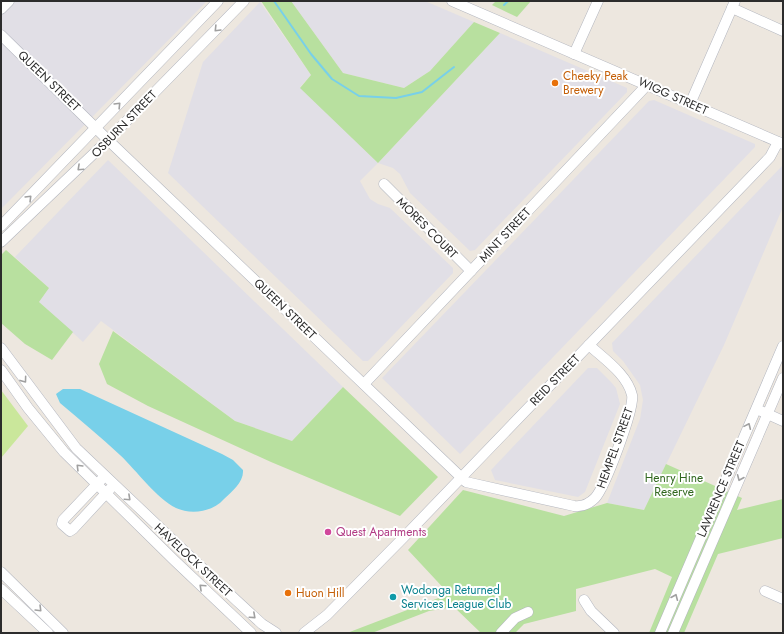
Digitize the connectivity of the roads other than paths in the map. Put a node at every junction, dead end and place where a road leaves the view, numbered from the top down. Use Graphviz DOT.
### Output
graph roads {
  1 [pos="9,1"];
  2 [pos="218,1"];
  3 [pos="244,1"];
  4 [pos="452,1"];
  5 [pos="598,1"];
  6 [pos="734,5"];
  7 [pos="1,9"];
  8 [pos="783,31"];
  9 [pos="1,35"];
  10 [pos="574,54"];
  11 [pos="647,85"];
  12 [pos="690,104"];
  13 [pos="96,128"];
  14 [pos="108,140"];
  15 [pos="780,143"];
  16 [pos="384,184"];
  17 [pos="1,226"];
  18 [pos="1,242"];
  19 [pos="471,271"];
  20 [pos="589,345"];
  21 [pos="783,346"];
  22 [pos="1,348"];
  23 [pos="1,370"];
  24 [pos="783,378"];
  25 [pos="364,384"];
  26 [pos="756,409"];
  27 [pos="767,414"];
  28 [pos="783,421"];
  29 [pos="104,476"];
  30 [pos="461,477"];
  31 [pos="114,484"];
  32 [pos="96,485"];
  33 [pos="106,494"];
  34 [pos="693,554"];
  35 [pos="706,559"];
  36 [pos="6,581"];
  37 [pos="765,591"];
  38 [pos="3,595"];
  39 [pos="783,599"];
  40 [pos="236,600"];
  41 [pos="584,600"];
  42 [pos="227,610"];
  43 [pos="528,612"];
  44 [pos="327,615"];
  45 [pos="48,633"];
  46 [pos="63,633"];
  47 [pos="251,633"];
  48 [pos="276,633"];
  49 [pos="304,633"];
  50 [pos="316,633"];
  51 [pos="501,633"];
  52 [pos="614,633"];
  53 [pos="660,633"];
  54 [pos="673,633"];
  1 -- 7 [label="street"];
  13 -- 2 [label="street, OSBURN STREET, one-way"];
  3 -- 14 [label="street, OSBURN STREET, one-way"];
  4 -- 10 [label="street, WIGG STREET"];
  5 -- 10 [label="street"];
  6 -- 8 [label="street"];
  6 -- 12 [label="street"];
  9 -- 13 [label="street, QUEEN STREET"];
  10 -- 11 [label="street, WIGG STREET"];
  11 -- 12 [label="street, WIGG STREET"];
  11 -- 19 [label="street, MINT STREET"];
  12 -- 15 [label="street, WIGG STREET"];
  13 -- 14 [label="street, QUEEN STREET"];
  17 -- 13 [label="street, OSBURN STREET, one-way"];
  14 -- 18 [label="street, OSBURN STREET, one-way"];
  14 -- 25 [label="street, QUEEN STREET"];
  15 -- 20 [label="street, REID STREET"];
  16 -- 19 [label="street, MORES COURT"];
  19 -- 25 [label="street, MINT STREET"];
  20 -- 30 [label="street, REID STREET"];
  20 -- 30 [label="street, HEMPEL STREET"];
  21 -- 26 [label="street, LAWRENCE STREET"];
  22 -- 29 [label="street, HAVELOCK STREET, one-way"];
  32 -- 23 [label="street, HAVELOCK STREET, one-way"];
  24 -- 27 [label="street, LAWRENCE STREET"];
  25 -- 30 [label="street, QUEEN STREET"];
  26 -- 27 [label="street"];
  34 -- 26 [label="street, LAWRENCE STREET, one-way"];
  27 -- 28 [label="street"];
  27 -- 35 [label="street, LAWRENCE STREET, one-way"];
  29 -- 31 [label="street, HAVELOCK STREET"];
  29 -- 32 [label="street"];
  30 -- 44 [label="street, REID STREET"];
  31 -- 33 [label="street"];
  31 -- 40 [label="street, HAVELOCK STREET, one-way"];
  32 -- 33 [label="street, HAVELOCK STREET"];
  32 -- 33 [label="street"];
  42 -- 33 [label="street, HAVELOCK STREET, one-way"];
  34 -- 35 [label="street"];
  53 -- 34 [label="street, LAWRENCE STREET, one-way"];
  35 -- 54 [label="street, LAWRENCE STREET"];
  36 -- 38 [label="street"];
  36 -- 46 [label="street, one-way"];
  37 -- 39 [label="street"];
  38 -- 45 [label="street"];
  40 -- 42 [label="street"];
  40 -- 48 [label="street, HAVELOCK STREET, one-way"];
  41 -- 52 [label="street"];
  42 -- 47 [label="street, HAVELOCK STREET"];
  43 -- 51 [label="street"];
  44 -- 49 [label="street, REID STREET"];
  44 -- 50 [label="street, REID STREET"];
}
